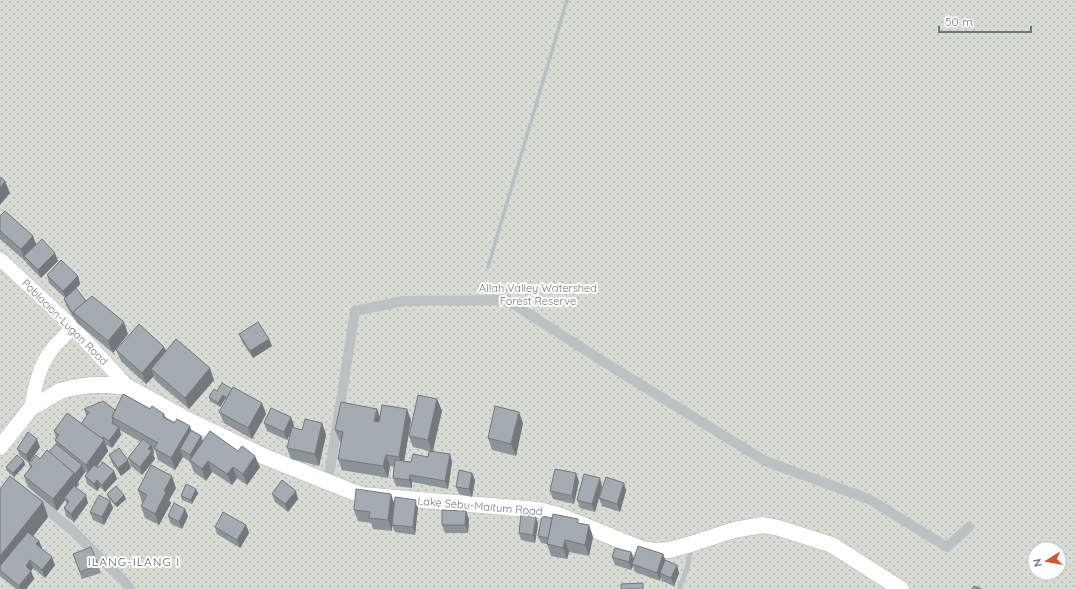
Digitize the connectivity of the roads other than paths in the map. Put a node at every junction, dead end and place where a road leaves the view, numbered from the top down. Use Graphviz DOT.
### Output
graph roads {
  1 [pos="0,259"];
  2 [pos="73,327"];
  3 [pos="128,387"];
  4 [pos="31,408"];
  5 [pos="0,447"];
  6 [pos="328,482"];
  7 [pos="26,492"];
  8 [pos="969,527"];
  9 [pos="692,544"];
  10 [pos="130,589"];
  11 [pos="679,589"];
  12 [pos="901,589"];
  1 -- 2 [label="main road, Poblacion-Lugan Road"];
  2 -- 3 [label="main road, Poblacion-Lugan Road"];
  2 -- 4 [label="main road"];
  3 -- 4 [label="main road"];
  3 -- 6 [label="main road, Lake Sebu-Maitum Road"];
  4 -- 5 [label="main road"];
  6 -- 8 [label="street"];
  6 -- 9 [label="main road, Lake Sebu-Maitum Road"];
  7 -- 10 [label="street"];
  9 -- 11 [label="lane"];
  9 -- 12 [label="main road, Lake Sebu-Maitum Road"];
}
